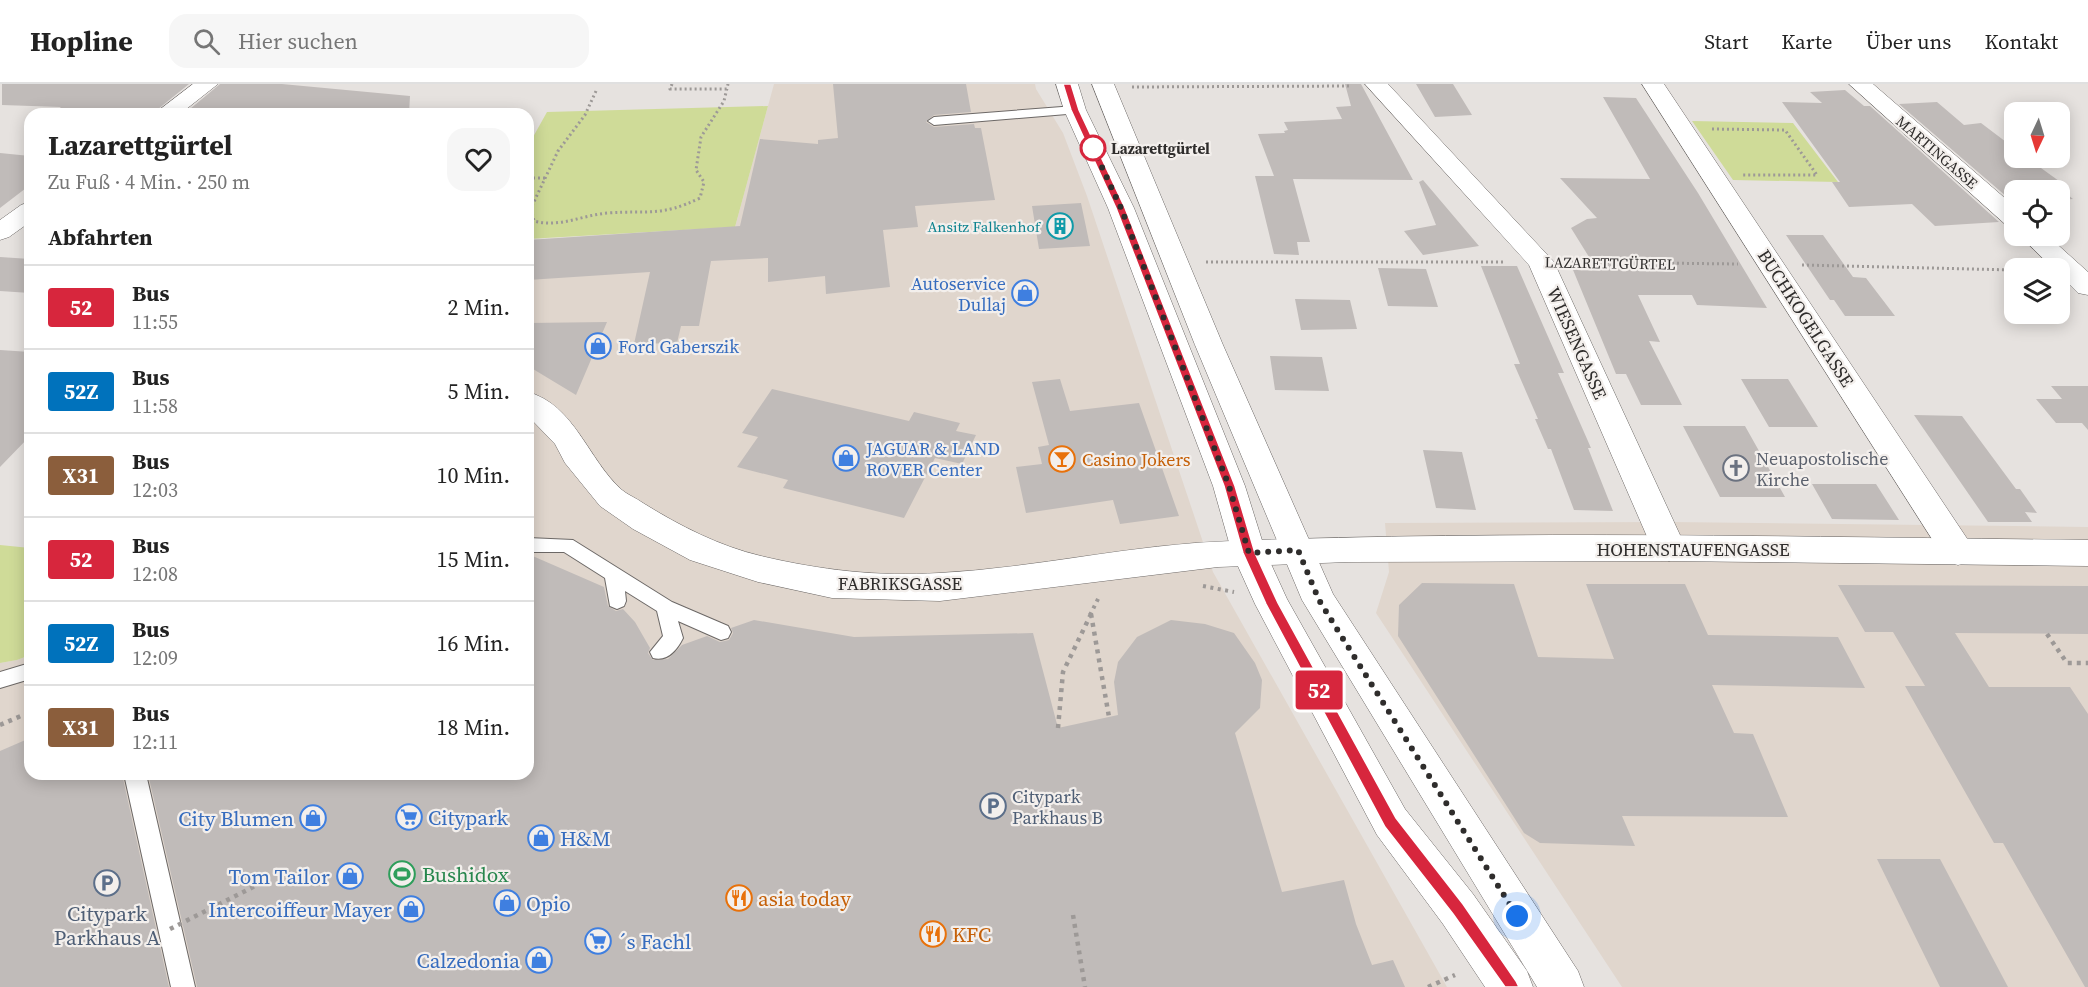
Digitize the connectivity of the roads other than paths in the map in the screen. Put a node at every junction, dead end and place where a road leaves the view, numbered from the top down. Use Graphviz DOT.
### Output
graph roads {
  1 [pos="207,84"];
  2 [pos="1653,84"];
  3 [pos="1860,84"];
  4 [pos="1114,85"];
  5 [pos="1377,85"];
  6 [pos="1071,97"];
  7 [pos="173,108"];
  8 [pos="934,122"];
  9 [pos="2004,210"];
  10 [pos="24,214"];
  11 [pos="0,232"];
  12 [pos="0,239"];
  13 [pos="24,241"];
  14 [pos="2044,246"];
  15 [pos="2088,287"];
  16 [pos="534,406"];
  17 [pos="534,545"];
  18 [pos="1669,548"];
  19 [pos="1298,550"];
  20 [pos="1958,552"];
  21 [pos="2088,552"];
  22 [pos="1249,553"];
  23 [pos="614,574"];
  24 [pos="617,601"];
  25 [pos="665,607"];
  26 [pos="721,632"];
  27 [pos="660,652"];
  28 [pos="24,673"];
  29 [pos="0,680"];
  30 [pos="136,780"];
  31 [pos="183,987"];
  32 [pos="1511,987"];
  33 [pos="1562,987"];
  1 -- 7 [label="street"];
  2 -- 20 [label="street, BUCHKOGELGASSE"];
  3 -- 9 [label="street, MARTINGASSE"];
  4 -- 19 [label="street"];
  5 -- 18 [label="street, WIESENGASSE"];
  6 -- 8 [label="lane"];
  6 -- 22 [label="street"];
  10 -- 11 [label="street"];
  12 -- 13 [label="street"];
  14 -- 15 [label="street"];
  16 -- 22 [label="street, FABRIKSGASSE"];
  17 -- 23 [label="lane"];
  18 -- 19 [label="street, HOHENSTAUFENGASSE"];
  18 -- 20 [label="street, HOHENSTAUFENGASSE"];
  19 -- 22 [label="street, FABRIKSGASSE"];
  19 -- 33 [label="street"];
  20 -- 21 [label="street, HOHENSTAUFENGASSE"];
  22 -- 32 [label="street"];
  23 -- 24 [label="lane"];
  23 -- 25 [label="lane"];
  25 -- 26 [label="lane"];
  25 -- 27 [label="lane"];
  28 -- 29 [label="lane"];
  30 -- 31 [label="lane"];
}
